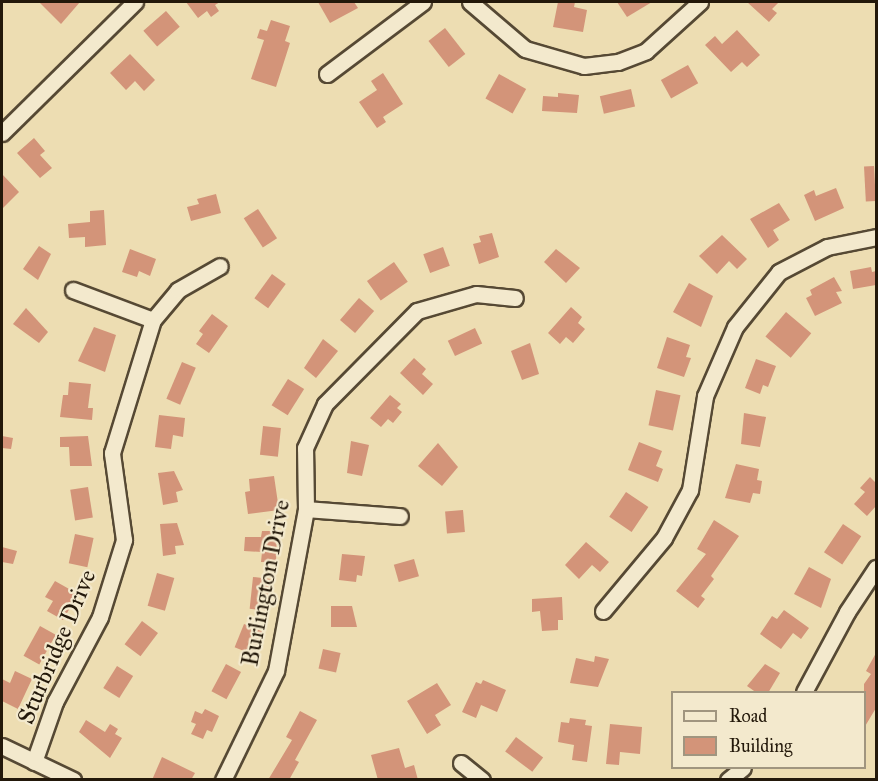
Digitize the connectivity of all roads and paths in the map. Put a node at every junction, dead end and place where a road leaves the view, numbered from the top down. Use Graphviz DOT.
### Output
graph roads {
  1 [pos="135,2"];
  2 [pos="423,2"];
  3 [pos="470,2"];
  4 [pos="700,2"];
  5 [pos="327,74"];
  6 [pos="2,133"];
  7 [pos="876,237"];
  8 [pos="220,266"];
  9 [pos="73,290"];
  10 [pos="515,298"];
  11 [pos="153,320"];
  12 [pos="306,509"];
  13 [pos="400,516"];
  14 [pos="876,568"];
  15 [pos="603,611"];
  16 [pos="805,691"];
  17 [pos="2,746"];
  18 [pos="34,762"];
  19 [pos="461,763"];
  20 [pos="742,769"];
  21 [pos="73,780"];
  22 [pos="223,780"];
  23 [pos="482,780"];
  24 [pos="728,780"];
  1 -- 6 [label="street"];
  2 -- 5 [label="street"];
  3 -- 4 [label="street"];
  7 -- 15 [label="street"];
  8 -- 11 [label="street, Sturbridge Drive"];
  9 -- 11 [label="street"];
  10 -- 12 [label="street, Burlington Drive"];
  11 -- 18 [label="street, Sturbridge Drive"];
  12 -- 13 [label="street"];
  12 -- 22 [label="street, Burlington Drive"];
  14 -- 16 [label="street"];
  17 -- 18 [label="street"];
  18 -- 21 [label="street"];
  19 -- 23 [label="street"];
  20 -- 24 [label="street"];
}
